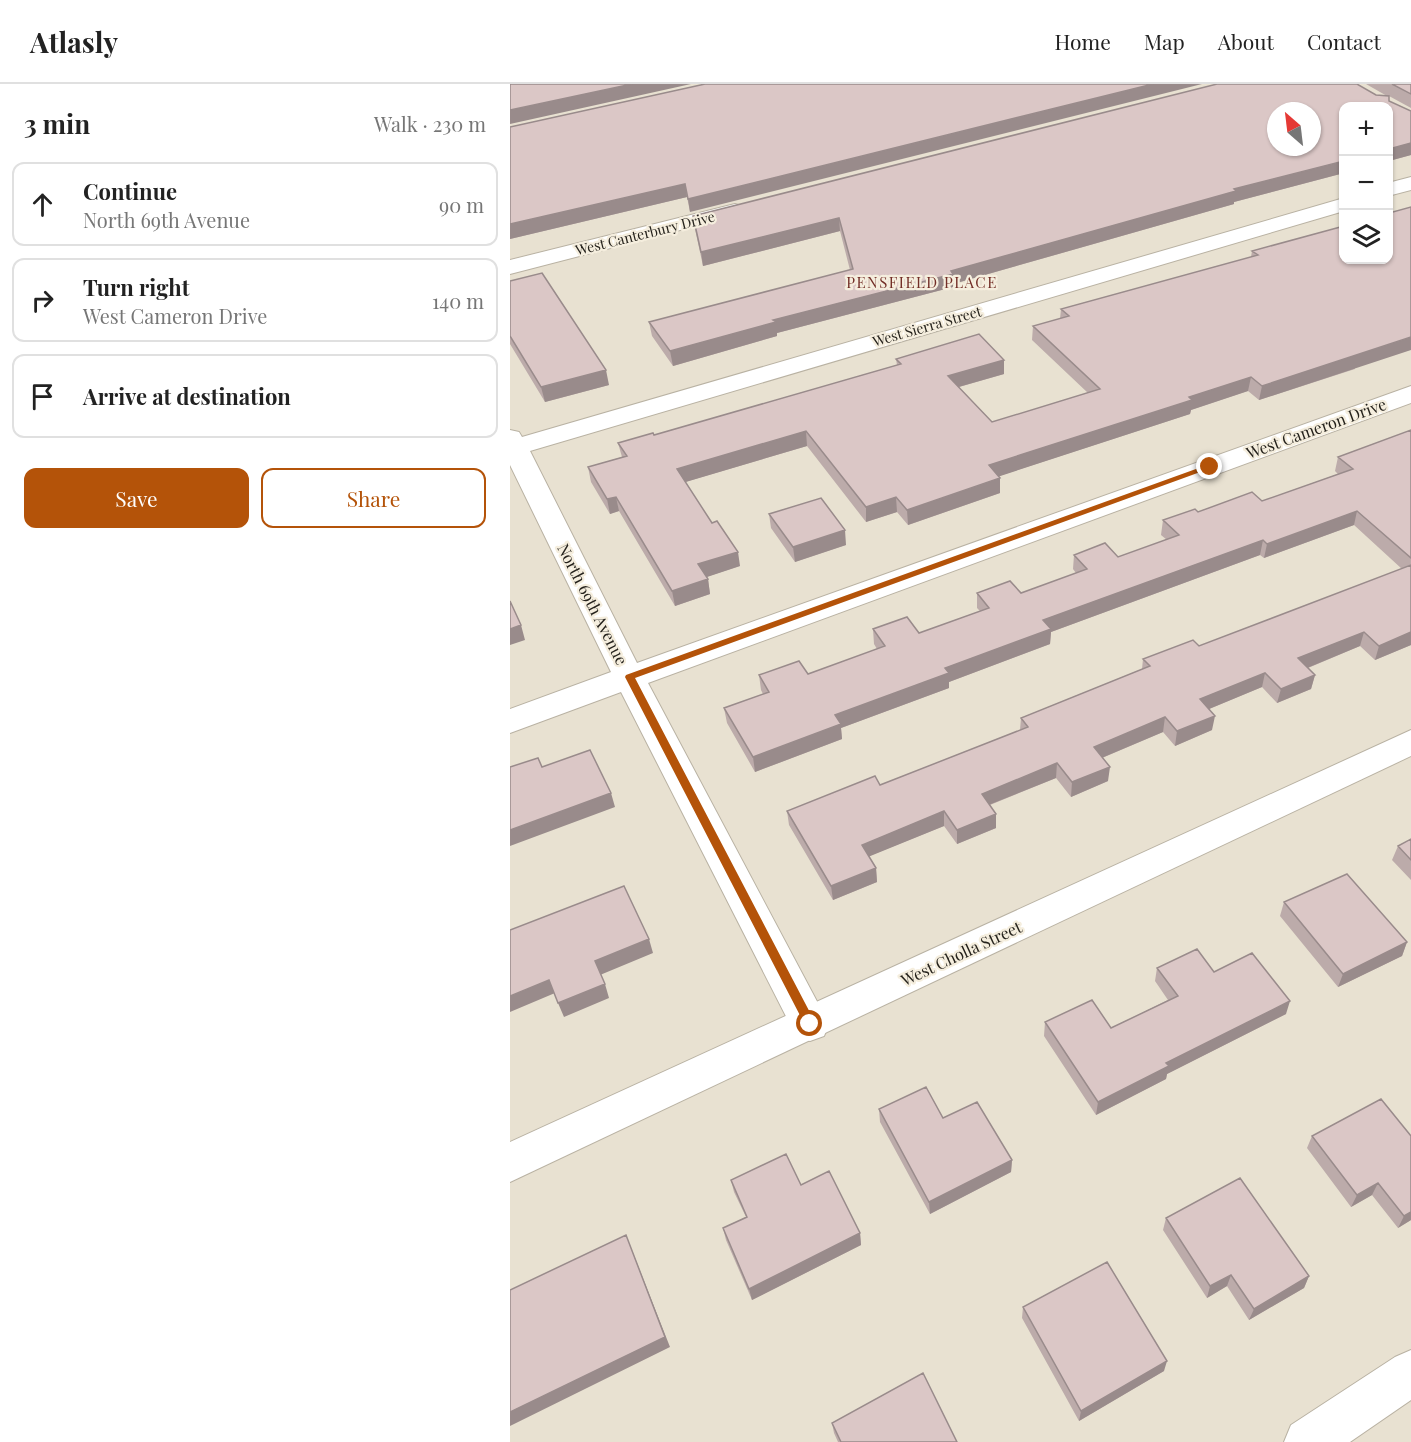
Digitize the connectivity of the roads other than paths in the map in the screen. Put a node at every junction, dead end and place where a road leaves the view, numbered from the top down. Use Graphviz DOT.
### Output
graph roads {
  1 [pos="1411,183"];
  2 [pos="1393,189"];
  3 [pos="1339,205"];
  4 [pos="751,206"];
  5 [pos="510,267"];
  6 [pos="1411,394"];
  7 [pos="512,445"];
  8 [pos="630,677"];
  9 [pos="510,721"];
  10 [pos="1411,742"];
  11 [pos="810,1024"];
  12 [pos="510,1162"];
  13 [pos="1411,1372"];
  14 [pos="1308,1442"];
  1 -- 2 [label="street"];
  3 -- 7 [label="street, West Sierra Street"];
  4 -- 5 [label="street, West Canterbury Drive"];
  6 -- 8 [label="street, West Cameron Drive"];
  7 -- 8 [label="street, North 69th Avenue"];
  8 -- 9 [label="street, West Cameron Drive"];
  8 -- 11 [label="street, North 69th Avenue"];
  10 -- 11 [label="street, West Cholla Street"];
  11 -- 12 [label="street, West Cholla Street"];
  13 -- 14 [label="street"];
}
